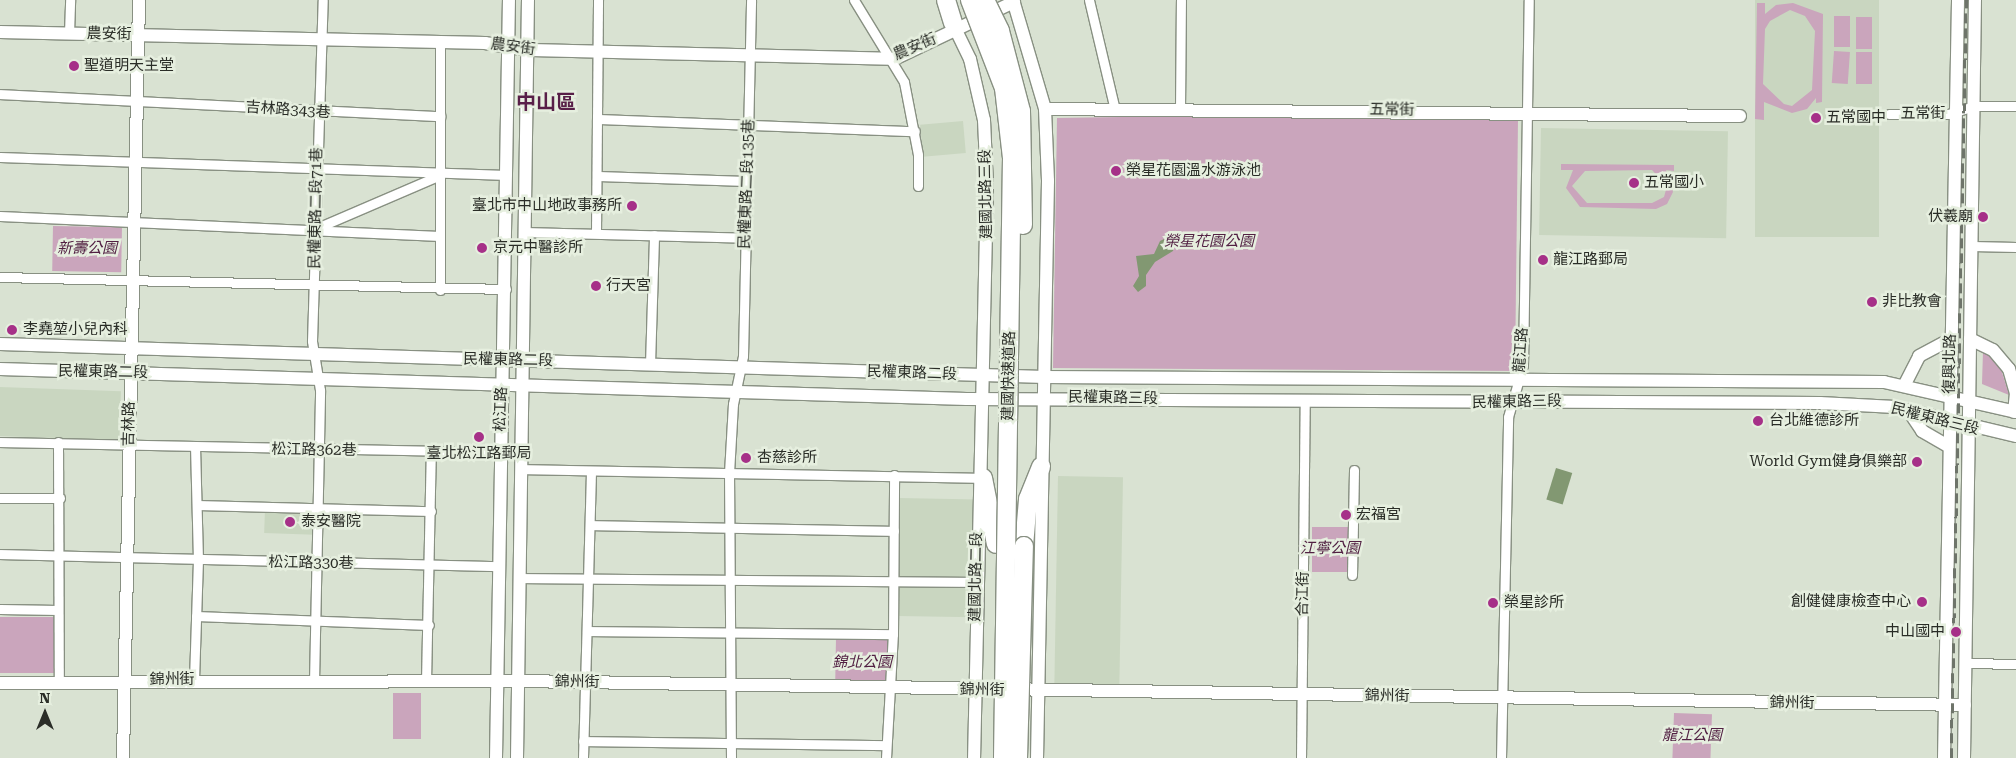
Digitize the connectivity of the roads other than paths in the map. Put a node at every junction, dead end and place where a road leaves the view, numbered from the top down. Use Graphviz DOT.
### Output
graph roads {
  1 [pos="70,0"];
  2 [pos="139,0"];
  3 [pos="323,0"];
  4 [pos="509,0"];
  5 [pos="528,0"];
  6 [pos="598,0"];
  7 [pos="751,0"];
  8 [pos="854,0"];
  9 [pos="940,0"];
  10 [pos="946,0"];
  11 [pos="970,0"];
  12 [pos="985,0"];
  13 [pos="1089,0"];
  14 [pos="1181,0"];
  15 [pos="1529,0"];
  16 [pos="1958,0"];
  17 [pos="1975,0"];
  18 [pos="1013,1"];
  19 [pos="954,26"];
  20 [pos="0,32"];
  21 [pos="69,34"];
  22 [pos="138,35"];
  23 [pos="320,39"];
  24 [pos="440,42"];
  25 [pos="508,44"];
  26 [pos="527,50"];
  27 [pos="597,52"];
  28 [pos="751,56"];
  29 [pos="894,59"];
  30 [pos="0,94"];
  31 [pos="136,98"];
  32 [pos="1974,106"];
  33 [pos="2016,106"];
  34 [pos="1045,109"];
  35 [pos="1115,110"];
  36 [pos="1180,110"];
  37 [pos="1529,112"];
  38 [pos="317,113"];
  39 [pos="1956,113"];
  40 [pos="1889,114"];
  41 [pos="440,116"];
  42 [pos="1740,116"];
  43 [pos="596,119"];
  44 [pos="749,125"];
  45 [pos="915,132"];
  46 [pos="0,157"];
  47 [pos="135,160"];
  48 [pos="318,169"];
  49 [pos="440,175"];
  50 [pos="507,175"];
  51 [pos="598,176"];
  52 [pos="746,181"];
  53 [pos="918,186"];
  54 [pos="0,216"];
  55 [pos="133,219"];
  56 [pos="316,228"];
  57 [pos="524,232"];
  58 [pos="596,233"];
  59 [pos="654,235"];
  60 [pos="440,236"];
  61 [pos="746,238"];
  62 [pos="1972,246"];
  63 [pos="2016,247"];
  64 [pos="0,277"];
  65 [pos="131,280"];
  66 [pos="314,287"];
  67 [pos="506,289"];
  68 [pos="440,290"];
  69 [pos="1951,339"];
  70 [pos="1970,339"];
  71 [pos="0,344"];
  72 [pos="129,350"];
  73 [pos="314,356"];
  74 [pos="505,361"];
  75 [pos="522,361"];
  76 [pos="650,364"];
  77 [pos="741,368"];
  78 [pos="0,369"];
  79 [pos="130,372"];
  80 [pos="984,375"];
  81 [pos="1015,376"];
  82 [pos="318,377"];
  83 [pos="1044,377"];
  84 [pos="1519,379"];
  85 [pos="502,382"];
  86 [pos="522,383"];
  87 [pos="1905,384"];
  88 [pos="736,390"];
  89 [pos="984,397"];
  90 [pos="1015,397"];
  91 [pos="1043,397"];
  92 [pos="1950,397"];
  93 [pos="1305,400"];
  94 [pos="1513,401"];
  95 [pos="1970,403"];
  96 [pos="1908,410"];
  97 [pos="2015,412"];
  98 [pos="1949,423"];
  99 [pos="1971,429"];
  100 [pos="2016,436"];
  101 [pos="0,442"];
  102 [pos="58,442"];
  103 [pos="1948,446"];
  104 [pos="129,447"];
  105 [pos="195,448"];
  106 [pos="318,449"];
  107 [pos="431,452"];
  108 [pos="500,452"];
  109 [pos="1041,467"];
  110 [pos="521,469"];
  111 [pos="1354,470"];
  112 [pos="591,472"];
  113 [pos="729,473"];
  114 [pos="894,475"];
  115 [pos="983,478"];
  116 [pos="0,498"];
  117 [pos="60,498"];
  118 [pos="197,505"];
  119 [pos="319,508"];
  120 [pos="431,511"];
  121 [pos="590,525"];
  122 [pos="727,528"];
  123 [pos="894,531"];
  124 [pos="0,554"];
  125 [pos="59,556"];
  126 [pos="127,557"];
  127 [pos="198,560"];
  128 [pos="318,563"];
  129 [pos="427,564"];
  130 [pos="496,566"];
  131 [pos="1352,575"];
  132 [pos="519,578"];
  133 [pos="589,579"];
  134 [pos="727,580"];
  135 [pos="894,580"];
  136 [pos="976,582"];
  137 [pos="0,609"];
  138 [pos="58,610"];
  139 [pos="196,616"];
  140 [pos="317,619"];
  141 [pos="429,624"];
  142 [pos="588,631"];
  143 [pos="726,632"];
  144 [pos="893,634"];
  145 [pos="1966,663"];
  146 [pos="2016,664"];
  147 [pos="125,680"];
  148 [pos="194,680"];
  149 [pos="518,681"];
  150 [pos="314,682"];
  151 [pos="426,682"];
  152 [pos="584,682"];
  153 [pos="0,683"];
  154 [pos="497,683"];
  155 [pos="58,684"];
  156 [pos="731,686"];
  157 [pos="891,689"];
  158 [pos="975,690"];
  159 [pos="1038,691"];
  160 [pos="1302,695"];
  161 [pos="1502,698"];
  162 [pos="1945,705"];
  163 [pos="1965,705"];
  164 [pos="583,742"];
  165 [pos="731,743"];
  166 [pos="886,746"];
  167 [pos="123,758"];
  168 [pos="496,758"];
  169 [pos="517,758"];
  170 [pos="583,758"];
  171 [pos="731,758"];
  172 [pos="886,758"];
  173 [pos="974,758"];
  174 [pos="992,758"];
  175 [pos="1003,758"];
  176 [pos="1010,758"];
  177 [pos="1018,758"];
  178 [pos="1037,758"];
  179 [pos="1301,758"];
  180 [pos="1501,758"];
  181 [pos="1944,758"];
  182 [pos="1964,758"];
  1 -- 21 [label="street"];
  2 -- 22 [label="main road, 吉林路"];
  3 -- 23 [label="street, 民權東路二段71巷"];
  4 -- 25 [label="main road, 松江路"];
  5 -- 26 [label="main road, 松江路"];
  6 -- 27 [label="street"];
  7 -- 28 [label="street, 民權東路二段135巷"];
  8 -- 29 [label="street"];
  9 -- 19 [label="main road, 建國北路三段"];
  10 -- 19 [label="highway"];
  11 -- 175 [label="highway, 建國快速道路, bridge"];
  12 -- 176 [label="highway, 建國快速道路, bridge"];
  13 -- 35 [label="street"];
  14 -- 36 [label="street"];
  15 -- 37 [label="street, 龍江路"];
  16 -- 39 [label="main road, 復興北路"];
  17 -- 32 [label="main road, 復興北路"];
  18 -- 19 [label="main road, 農安街"];
  18 -- 34 [label="main road"];
  19 -- 29 [label="main road, 農安街"];
  19 -- 80 [label="main road, 建國北路三段"];
  20 -- 21 [label="main road, 農安街"];
  21 -- 22 [label="main road, 農安街"];
  22 -- 23 [label="main road, 農安街"];
  22 -- 31 [label="main road, 吉林路"];
  23 -- 24 [label="main road, 農安街"];
  23 -- 38 [label="street, 民權東路二段71巷"];
  24 -- 25 [label="main road, 農安街"];
  24 -- 41 [label="street"];
  25 -- 26 [label="main road, 農安街"];
  25 -- 50 [label="main road, 松江路"];
  26 -- 27 [label="main road, 農安街"];
  26 -- 57 [label="main road, 松江路"];
  27 -- 28 [label="main road, 農安街"];
  27 -- 43 [label="street"];
  28 -- 29 [label="main road, 農安街"];
  28 -- 44 [label="street, 民權東路二段135巷"];
  29 -- 45 [label="street"];
  30 -- 31 [label="street, 吉林路343巷"];
  31 -- 38 [label="street, 吉林路343巷"];
  31 -- 47 [label="main road, 吉林路"];
  32 -- 33 [label="street, 五常街"];
  32 -- 39 [label="street, 五常街"];
  32 -- 62 [label="main road, 復興北路"];
  34 -- 35 [label="main road, 五常街"];
  34 -- 83 [label="main road"];
  35 -- 36 [label="main road, 五常街"];
  36 -- 37 [label="main road, 五常街"];
  37 -- 42 [label="main road, 五常街"];
  37 -- 84 [label="street, 龍江路"];
  38 -- 41 [label="street, 吉林路343巷"];
  38 -- 48 [label="street, 民權東路二段71巷"];
  39 -- 40 [label="street, 五常街"];
  39 -- 69 [label="main road, 復興北路"];
  41 -- 49 [label="street"];
  43 -- 44 [label="street"];
  43 -- 51 [label="street"];
  44 -- 45 [label="street"];
  44 -- 52 [label="street, 民權東路二段135巷"];
  45 -- 53 [label="street"];
  46 -- 47 [label="street"];
  47 -- 48 [label="street"];
  47 -- 55 [label="main road, 吉林路"];
  48 -- 49 [label="street"];
  48 -- 56 [label="street, 民權東路二段71巷"];
  49 -- 50 [label="street"];
  49 -- 56 [label="street"];
  49 -- 60 [label="street"];
  50 -- 67 [label="main road, 松江路"];
  51 -- 52 [label="street"];
  51 -- 58 [label="street"];
  52 -- 61 [label="street, 民權東路二段135巷"];
  54 -- 55 [label="street"];
  55 -- 56 [label="street"];
  55 -- 65 [label="main road, 吉林路"];
  56 -- 60 [label="street"];
  56 -- 66 [label="street, 民權東路二段71巷"];
  57 -- 58 [label="street"];
  57 -- 75 [label="main road, 松江路"];
  58 -- 59 [label="street"];
  59 -- 61 [label="street"];
  59 -- 76 [label="street"];
  60 -- 68 [label="street"];
  61 -- 77 [label="street, 民權東路二段135巷"];
  62 -- 63 [label="street"];
  62 -- 70 [label="main road, 復興北路"];
  64 -- 65 [label="street"];
  65 -- 66 [label="street"];
  65 -- 72 [label="main road, 吉林路"];
  66 -- 68 [label="street"];
  66 -- 73 [label="street, 民權東路二段71巷"];
  67 -- 68 [label="street"];
  67 -- 74 [label="main road, 松江路"];
  69 -- 87 [label="main road"];
  69 -- 92 [label="main road, 復興北路"];
  70 -- 95 [label="main road, 復興北路"];
  70 -- 97 [label="main road"];
  71 -- 72 [label="main road, 民權東路二段"];
  72 -- 73 [label="main road, 民權東路二段"];
  72 -- 79 [label="main road, 吉林路"];
  73 -- 74 [label="main road, 民權東路二段"];
  73 -- 82 [label="street, 民權東路二段71巷"];
  74 -- 75 [label="main road, 民權東路二段"];
  74 -- 85 [label="main road, 松江路"];
  75 -- 76 [label="main road, 民權東路二段"];
  75 -- 86 [label="main road, 松江路"];
  76 -- 77 [label="main road, 民權東路二段"];
  77 -- 80 [label="main road, 民權東路二段"];
  77 -- 88 [label="street, 民權東路二段135巷"];
  78 -- 79 [label="main road, 民權東路二段"];
  79 -- 82 [label="main road, 民權東路二段"];
  79 -- 104 [label="main road, 吉林路"];
  80 -- 81 [label="main road, 民權東路二段"];
  80 -- 89 [label="main road, 建國北路三段"];
  81 -- 83 [label="main road, 民權東路三段"];
  82 -- 85 [label="main road, 民權東路二段"];
  82 -- 106 [label="street, 民權東路二段71巷"];
  83 -- 84 [label="main road, 民權東路三段"];
  83 -- 91 [label="main road"];
  84 -- 87 [label="main road, 民權東路三段"];
  84 -- 94 [label="street, 龍江路"];
  85 -- 86 [label="main road, 民權東路二段"];
  85 -- 108 [label="main road, 松江路"];
  86 -- 88 [label="main road, 民權東路二段"];
  86 -- 110 [label="main road, 松江路"];
  87 -- 92 [label="main road, 民權東路三段"];
  88 -- 89 [label="main road, 民權東路二段"];
  88 -- 113 [label="street, 民權東路二段135巷"];
  89 -- 90 [label="main road, 民權東路二段"];
  89 -- 115 [label="main road, 建國北路二段"];
  90 -- 91 [label="main road, 民權東路三段"];
  91 -- 93 [label="main road, 民權東路三段"];
  91 -- 109 [label="main road"];
  92 -- 95 [label="main road, 民權東路三段"];
  92 -- 98 [label="main road, 復興北路"];
  93 -- 94 [label="main road, 民權東路三段"];
  93 -- 160 [label="street, 合江街"];
  94 -- 96 [label="main road, 民權東路三段"];
  94 -- 161 [label="street, 龍江路"];
  95 -- 97 [label="main road, 民權東路三段"];
  95 -- 99 [label="main road, 復興北路"];
  96 -- 98 [label="main road, 民權東路三段"];
  96 -- 103 [label="main road"];
  98 -- 99 [label="main road, 民權東路三段"];
  98 -- 103 [label="main road, 復興北路"];
  99 -- 100 [label="main road, 民權東路三段"];
  99 -- 145 [label="main road, 復興北路"];
  101 -- 102 [label="street, 松江路362巷"];
  102 -- 104 [label="street, 松江路362巷"];
  102 -- 117 [label="street"];
  103 -- 162 [label="main road, 復興北路"];
  104 -- 105 [label="street, 松江路362巷"];
  104 -- 126 [label="main road, 吉林路"];
  105 -- 106 [label="street, 松江路362巷"];
  105 -- 118 [label="street"];
  106 -- 107 [label="street, 松江路362巷"];
  106 -- 119 [label="street, 民權東路二段71巷"];
  107 -- 108 [label="street, 松江路362巷"];
  107 -- 120 [label="street"];
  108 -- 130 [label="main road, 松江路"];
  109 -- 159 [label="main road"];
  109 -- 177 [label="highway, bridge"];
  110 -- 112 [label="street"];
  110 -- 132 [label="main road, 松江路"];
  111 -- 131 [label="street"];
  112 -- 113 [label="street"];
  112 -- 121 [label="street"];
  113 -- 114 [label="street"];
  113 -- 122 [label="street, 民權東路二段135巷"];
  114 -- 115 [label="street"];
  114 -- 123 [label="street"];
  115 -- 136 [label="main road, 建國北路二段"];
  115 -- 174 [label="highway"];
  116 -- 117 [label="street"];
  117 -- 125 [label="street"];
  118 -- 119 [label="street"];
  118 -- 127 [label="street"];
  119 -- 120 [label="street"];
  119 -- 128 [label="street, 民權東路二段71巷"];
  120 -- 129 [label="street"];
  121 -- 122 [label="street"];
  121 -- 133 [label="street"];
  122 -- 123 [label="street"];
  122 -- 134 [label="street, 民權東路二段135巷"];
  123 -- 135 [label="street"];
  124 -- 125 [label="street, 松江路330巷"];
  125 -- 126 [label="street, 松江路330巷"];
  125 -- 138 [label="street"];
  126 -- 127 [label="street, 松江路330巷"];
  126 -- 147 [label="main road, 吉林路"];
  127 -- 128 [label="street, 松江路330巷"];
  127 -- 139 [label="street"];
  128 -- 129 [label="street, 松江路330巷"];
  128 -- 140 [label="street, 民權東路二段71巷"];
  129 -- 130 [label="street, 松江路330巷"];
  129 -- 141 [label="street"];
  130 -- 154 [label="main road, 松江路"];
  132 -- 133 [label="street"];
  132 -- 149 [label="main road, 松江路"];
  133 -- 134 [label="street"];
  133 -- 142 [label="street"];
  134 -- 135 [label="street"];
  134 -- 143 [label="street, 民權東路二段135巷"];
  135 -- 136 [label="street"];
  135 -- 144 [label="street"];
  136 -- 158 [label="main road, 建國北路二段"];
  137 -- 138 [label="street"];
  138 -- 155 [label="street"];
  139 -- 140 [label="street"];
  139 -- 148 [label="street"];
  140 -- 141 [label="street"];
  140 -- 150 [label="street, 民權東路二段71巷"];
  141 -- 151 [label="street"];
  142 -- 143 [label="street"];
  142 -- 152 [label="street"];
  143 -- 144 [label="street"];
  143 -- 156 [label="street, 民權東路二段135巷"];
  144 -- 157 [label="street"];
  145 -- 146 [label="street"];
  145 -- 163 [label="main road, 復興北路"];
  147 -- 148 [label="main road, 錦州街"];
  147 -- 155 [label="main road, 錦州街"];
  147 -- 167 [label="main road, 吉林路"];
  148 -- 150 [label="main road, 錦州街"];
  149 -- 152 [label="main road, 錦州街"];
  149 -- 154 [label="main road, 錦州街"];
  149 -- 169 [label="main road, 松江路"];
  150 -- 151 [label="main road, 錦州街"];
  151 -- 154 [label="main road, 錦州街"];
  152 -- 156 [label="main road, 錦州街"];
  152 -- 164 [label="street"];
  153 -- 155 [label="main road, 錦州街"];
  154 -- 168 [label="main road, 松江路"];
  156 -- 157 [label="main road, 錦州街"];
  156 -- 165 [label="street, 民權東路二段135巷"];
  157 -- 158 [label="main road, 錦州街"];
  157 -- 166 [label="street"];
  158 -- 159 [label="main road, 錦州街"];
  158 -- 173 [label="main road, 建國北路二段"];
  159 -- 160 [label="main road, 錦州街"];
  159 -- 178 [label="main road"];
  160 -- 161 [label="main road, 錦州街"];
  160 -- 179 [label="street, 合江街"];
  161 -- 162 [label="main road, 錦州街"];
  161 -- 180 [label="street, 龍江路"];
  162 -- 163 [label="main road, 錦州街"];
  162 -- 181 [label="main road, 復興北路"];
  163 -- 182 [label="main road, 復興北路"];
  164 -- 165 [label="street"];
  164 -- 170 [label="street"];
  165 -- 166 [label="street"];
  165 -- 171 [label="street, 民權東路二段135巷"];
  166 -- 172 [label="street"];
}
